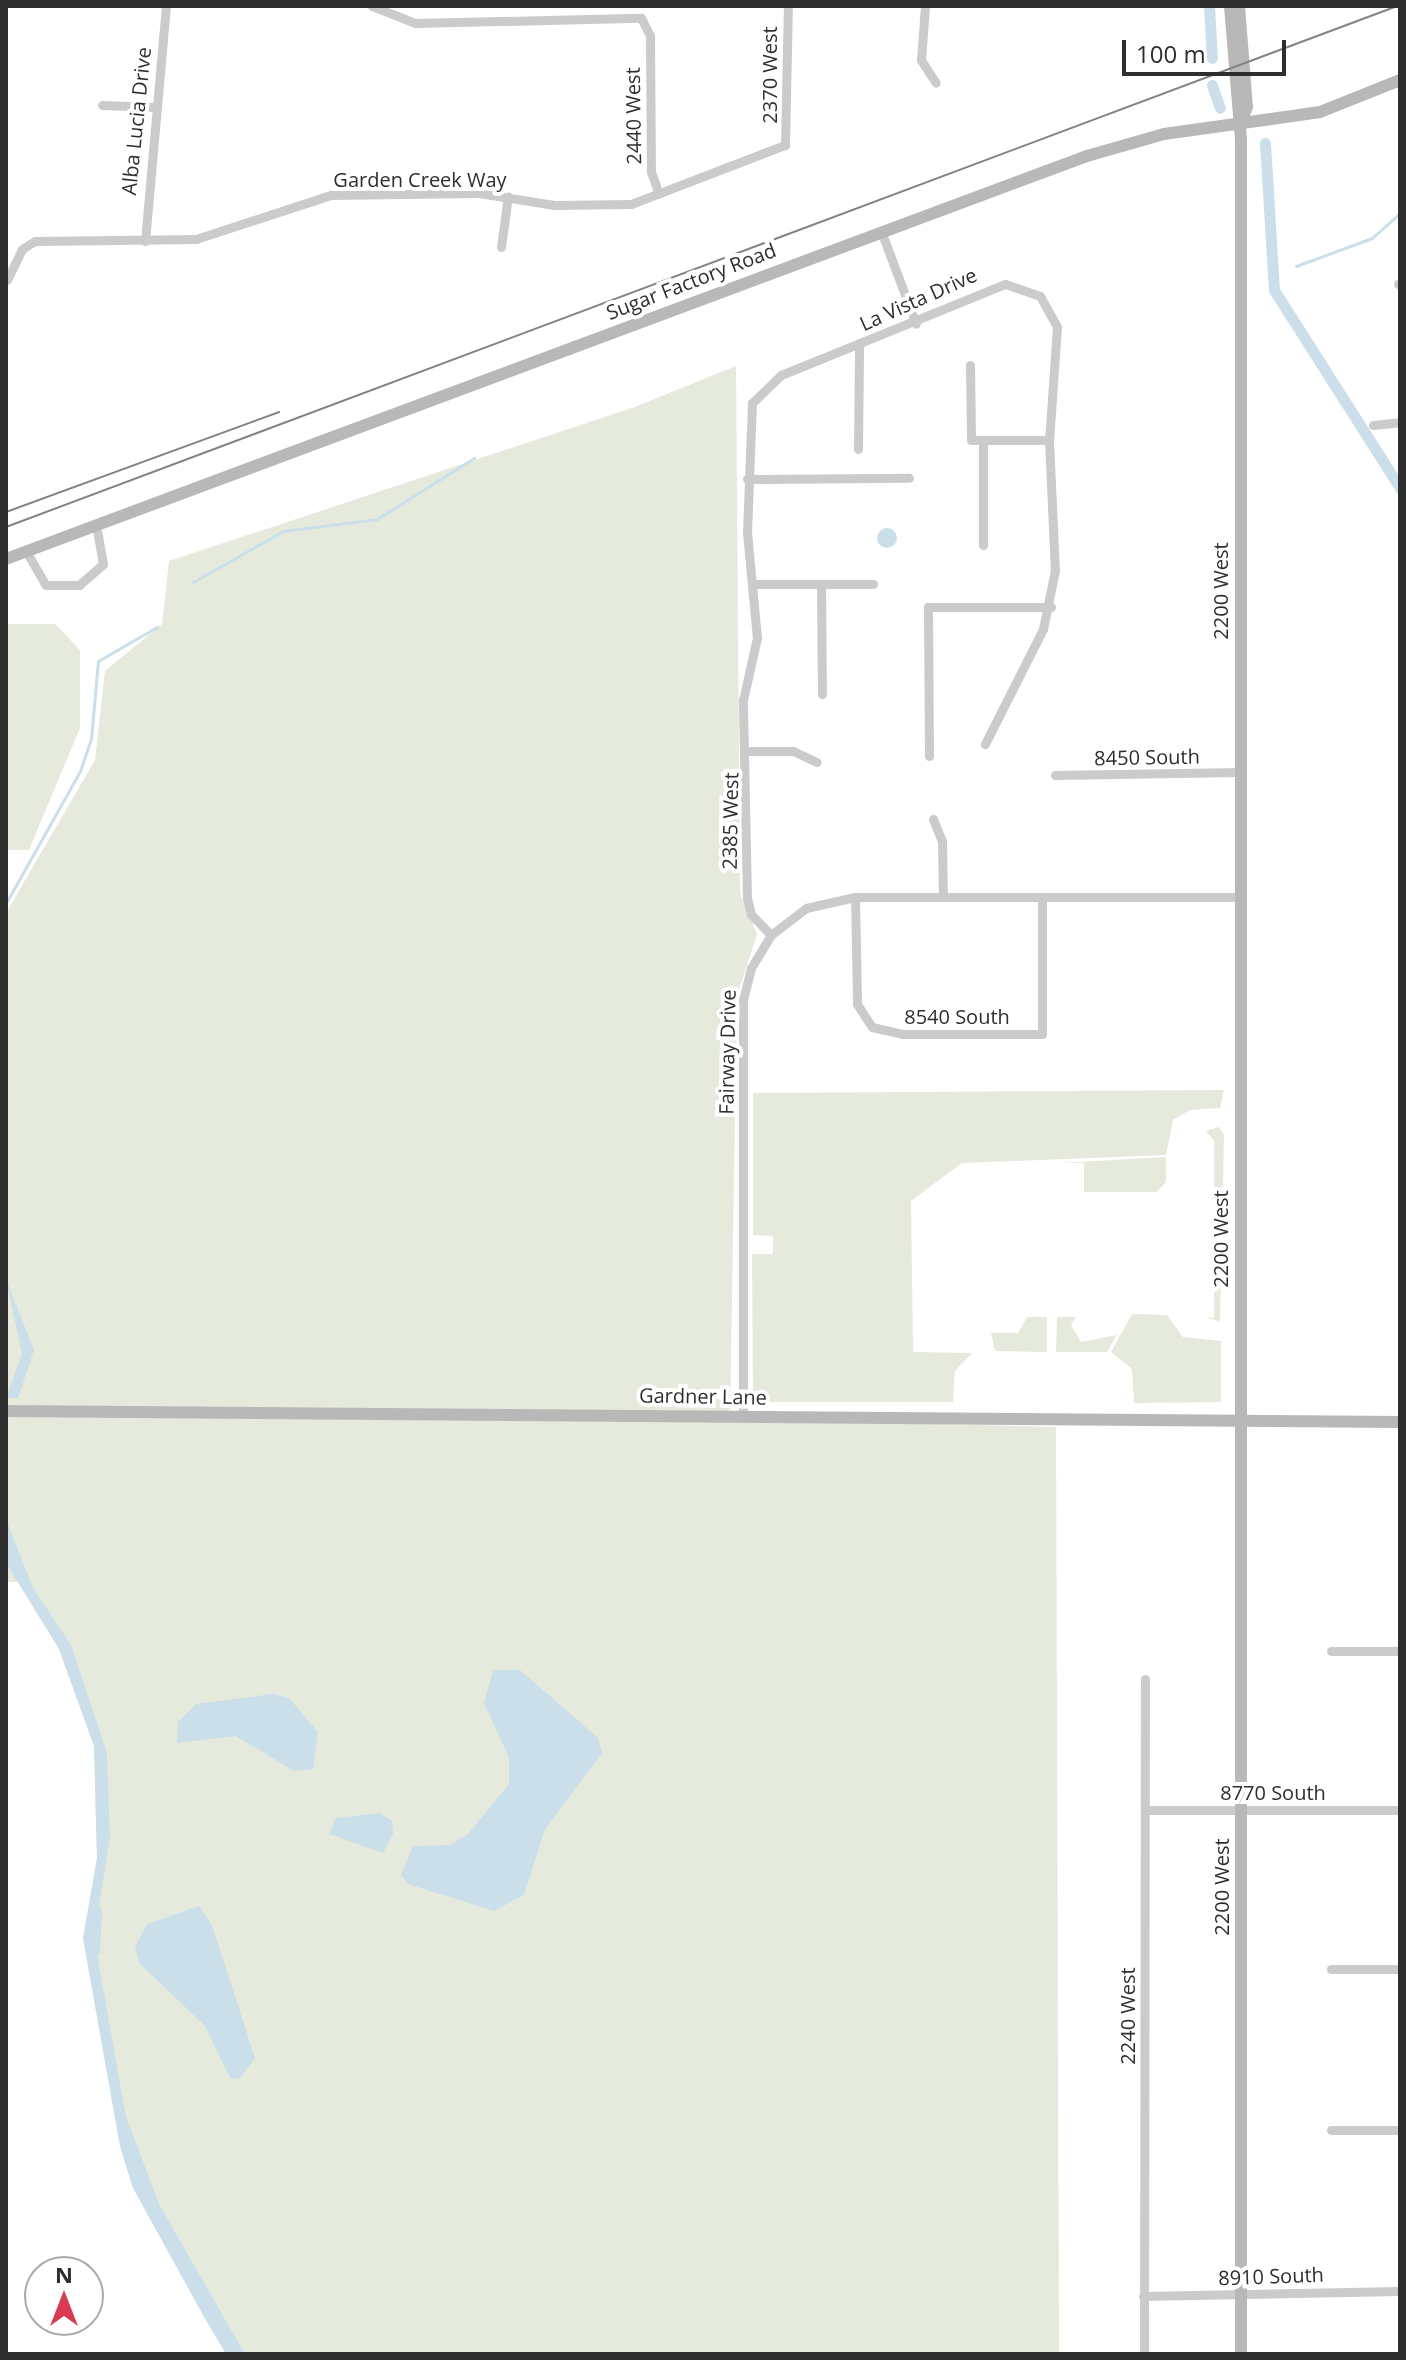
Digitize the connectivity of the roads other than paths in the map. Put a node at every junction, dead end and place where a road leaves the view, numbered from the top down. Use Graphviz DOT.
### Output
graph roads {
  1 [pos="166,6"];
  2 [pos="372,6"];
  3 [pos="788,6"];
  4 [pos="925,6"];
  5 [pos="1230,6"];
  6 [pos="1239,6"];
  7 [pos="1400,80"];
  8 [pos="936,83"];
  9 [pos="102,105"];
  10 [pos="154,107"];
  11 [pos="1240,124"];
  12 [pos="785,145"];
  13 [pos="659,194"];
  14 [pos="508,196"];
  15 [pos="881,231"];
  16 [pos="145,241"];
  17 [pos="501,247"];
  18 [pos="7,280"];
  19 [pos="916,324"];
  20 [pos="859,346"];
  21 [pos="970,365"];
  22 [pos="1400,422"];
  23 [pos="1373,425"];
  24 [pos="983,440"];
  25 [pos="1049,440"];
  26 [pos="858,449"];
  27 [pos="909,478"];
  28 [pos="747,479"];
  29 [pos="96,525"];
  30 [pos="983,545"];
  31 [pos="26,551"];
  32 [pos="6,559"];
  33 [pos="754,584"];
  34 [pos="821,584"];
  35 [pos="873,584"];
  36 [pos="1051,607"];
  37 [pos="822,694"];
  38 [pos="743,700"];
  39 [pos="985,744"];
  40 [pos="749,751"];
  41 [pos="929,756"];
  42 [pos="817,762"];
  43 [pos="1240,772"];
  44 [pos="1055,775"];
  45 [pos="933,819"];
  46 [pos="855,897"];
  47 [pos="943,897"];
  48 [pos="1042,897"];
  49 [pos="1240,897"];
  50 [pos="771,935"];
  51 [pos="6,1411"];
  52 [pos="743,1416"];
  53 [pos="1240,1420"];
  54 [pos="1400,1422"];
  55 [pos="1331,1651"];
  56 [pos="1400,1651"];
  57 [pos="1145,1679"];
  58 [pos="1145,1810"];
  59 [pos="1241,1810"];
  60 [pos="1400,1810"];
  61 [pos="1331,1969"];
  62 [pos="1400,1969"];
  63 [pos="1331,2130"];
  64 [pos="1400,2130"];
  65 [pos="1400,2291"];
  66 [pos="1241,2294"];
  67 [pos="1143,2296"];
  68 [pos="1144,2354"];
  69 [pos="1241,2354"];
  1 -- 10 [label="street, Alba Lucia Drive"];
  2 -- 13 [label="street, 2440 West"];
  3 -- 12 [label="street, 2370 West"];
  4 -- 8 [label="street"];
  5 -- 11 [label="street, 2200 West"];
  6 -- 11 [label="street, 2200 West"];
  7 -- 11 [label="street, Sugar Factory Road"];
  9 -- 10 [label="street"];
  10 -- 16 [label="street, Alba Lucia Drive"];
  11 -- 15 [label="street, Sugar Factory Road"];
  11 -- 43 [label="street, 2200 West"];
  12 -- 13 [label="street, Garden Creek Way"];
  13 -- 14 [label="street, Garden Creek Way"];
  14 -- 16 [label="street, Garden Creek Way"];
  14 -- 17 [label="street"];
  15 -- 19 [label="street"];
  15 -- 29 [label="street, Sugar Factory Road"];
  16 -- 18 [label="street, Garden Creek Way"];
  19 -- 20 [label="street, La Vista Drive"];
  19 -- 25 [label="street, La Vista Drive"];
  20 -- 26 [label="street"];
  20 -- 28 [label="street, La Vista Drive"];
  21 -- 24 [label="street"];
  22 -- 23 [label="street"];
  24 -- 25 [label="street"];
  24 -- 30 [label="street"];
  25 -- 36 [label="street, La Vista Drive"];
  27 -- 28 [label="street"];
  28 -- 33 [label="street, La Vista Drive"];
  29 -- 31 [label="street, Sugar Factory Road"];
  29 -- 31 [label="street"];
  31 -- 32 [label="street, Sugar Factory Road"];
  33 -- 34 [label="street"];
  33 -- 38 [label="street, La Vista Drive"];
  34 -- 35 [label="street"];
  34 -- 37 [label="street"];
  36 -- 39 [label="street, La Vista Drive"];
  36 -- 41 [label="street"];
  38 -- 40 [label="street, 2385 West"];
  40 -- 42 [label="street"];
  40 -- 50 [label="street, 2385 West"];
  43 -- 44 [label="street, 8450 South"];
  43 -- 49 [label="street, 2200 West"];
  45 -- 47 [label="street"];
  46 -- 47 [label="street, Fairway Drive"];
  46 -- 48 [label="street, 8540 South"];
  46 -- 50 [label="street, Fairway Drive"];
  47 -- 48 [label="street, Fairway Drive"];
  48 -- 49 [label="street, Fairway Drive"];
  49 -- 53 [label="street, 2200 West"];
  50 -- 52 [label="street, Fairway Drive"];
  51 -- 52 [label="street, Gardner Lane"];
  52 -- 53 [label="street, Gardner Lane"];
  53 -- 54 [label="street, Gardner Lane"];
  53 -- 59 [label="street, 2200 West"];
  55 -- 56 [label="street"];
  57 -- 58 [label="street, 2240 West"];
  58 -- 59 [label="street, 8770 South"];
  58 -- 67 [label="street, 2240 West"];
  59 -- 60 [label="street, 8770 South"];
  59 -- 66 [label="street, 2200 West"];
  61 -- 62 [label="street"];
  63 -- 64 [label="street"];
  65 -- 66 [label="street, 8910 South"];
  66 -- 67 [label="street, 8910 South"];
  66 -- 69 [label="street, 2200 West"];
  67 -- 68 [label="street, 2240 West"];
}
